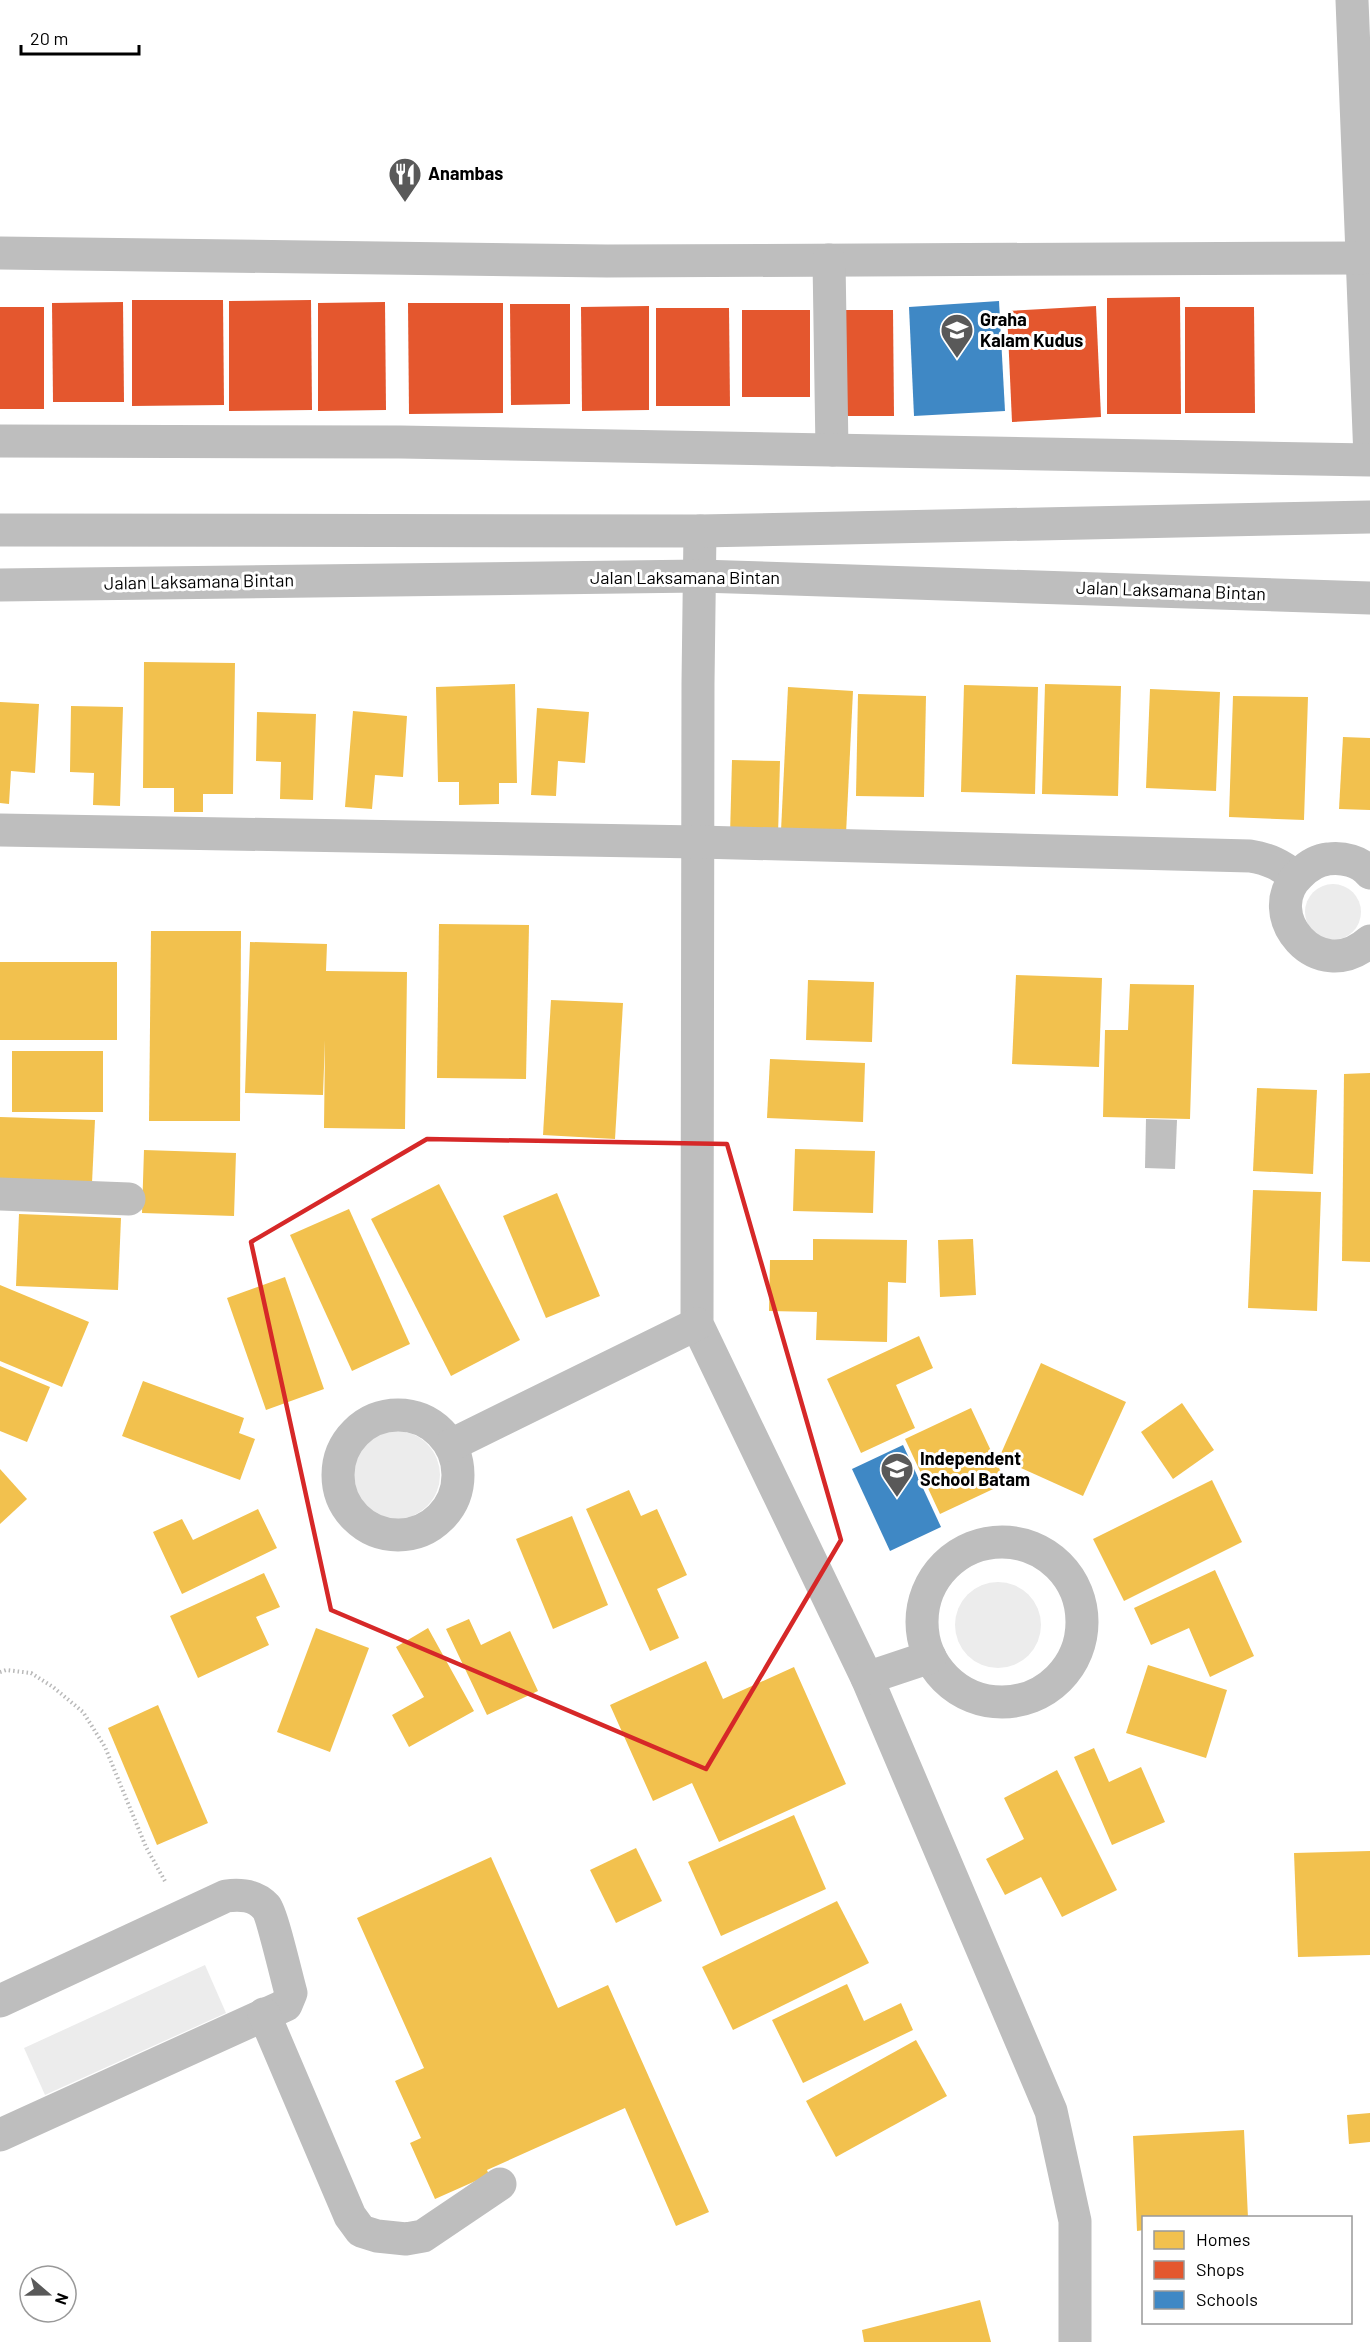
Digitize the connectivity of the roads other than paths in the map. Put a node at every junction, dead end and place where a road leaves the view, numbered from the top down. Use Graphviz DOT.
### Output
graph roads {
  1 [pos="1352,0"];
  2 [pos="0,253"];
  3 [pos="1362,258"];
  4 [pos="829,260"];
  5 [pos="0,441"];
  6 [pos="832,450"];
  7 [pos="1370,459"];
  8 [pos="1370,517"];
  9 [pos="0,530"];
  10 [pos="700,531"];
  11 [pos="700,576"];
  12 [pos="0,585"];
  13 [pos="1370,598"];
  14 [pos="0,830"];
  15 [pos="699,842"];
  16 [pos="1370,873"];
  17 [pos="1296,877"];
  18 [pos="1370,941"];
  19 [pos="0,1194"];
  20 [pos="129,1199"];
  21 [pos="697,1324"];
  22 [pos="451,1445"];
  23 [pos="930,1657"];
  24 [pos="867,1678"];
  25 [pos="0,2001"];
  26 [pos="264,2014"];
  27 [pos="3,2125"];
  28 [pos="501,2184"];
  29 [pos="1075,2342"];
  1 -- 3 [label="street"];
  2 -- 4 [label="street"];
  3 -- 4 [label="street"];
  3 -- 7 [label="street"];
  4 -- 6 [label="street"];
  5 -- 6 [label="street"];
  6 -- 7 [label="street"];
  8 -- 10 [label="street"];
  9 -- 10 [label="street"];
  10 -- 11 [label="street"];
  11 -- 12 [label="street, Jalan Laksamana Bintan"];
  11 -- 13 [label="street, Jalan Laksamana Bintan"];
  11 -- 15 [label="street"];
  14 -- 15 [label="street"];
  15 -- 17 [label="street"];
  15 -- 21 [label="street"];
  16 -- 17 [label="street"];
  17 -- 18 [label="street"];
  19 -- 20 [label="street"];
  21 -- 22 [label="street"];
  21 -- 24 [label="street"];
  23 -- 23 [label="street"];
  23 -- 24 [label="street"];
  24 -- 29 [label="street"];
  25 -- 26 [label="street"];
  26 -- 27 [label="street"];
  26 -- 28 [label="street"];
}
